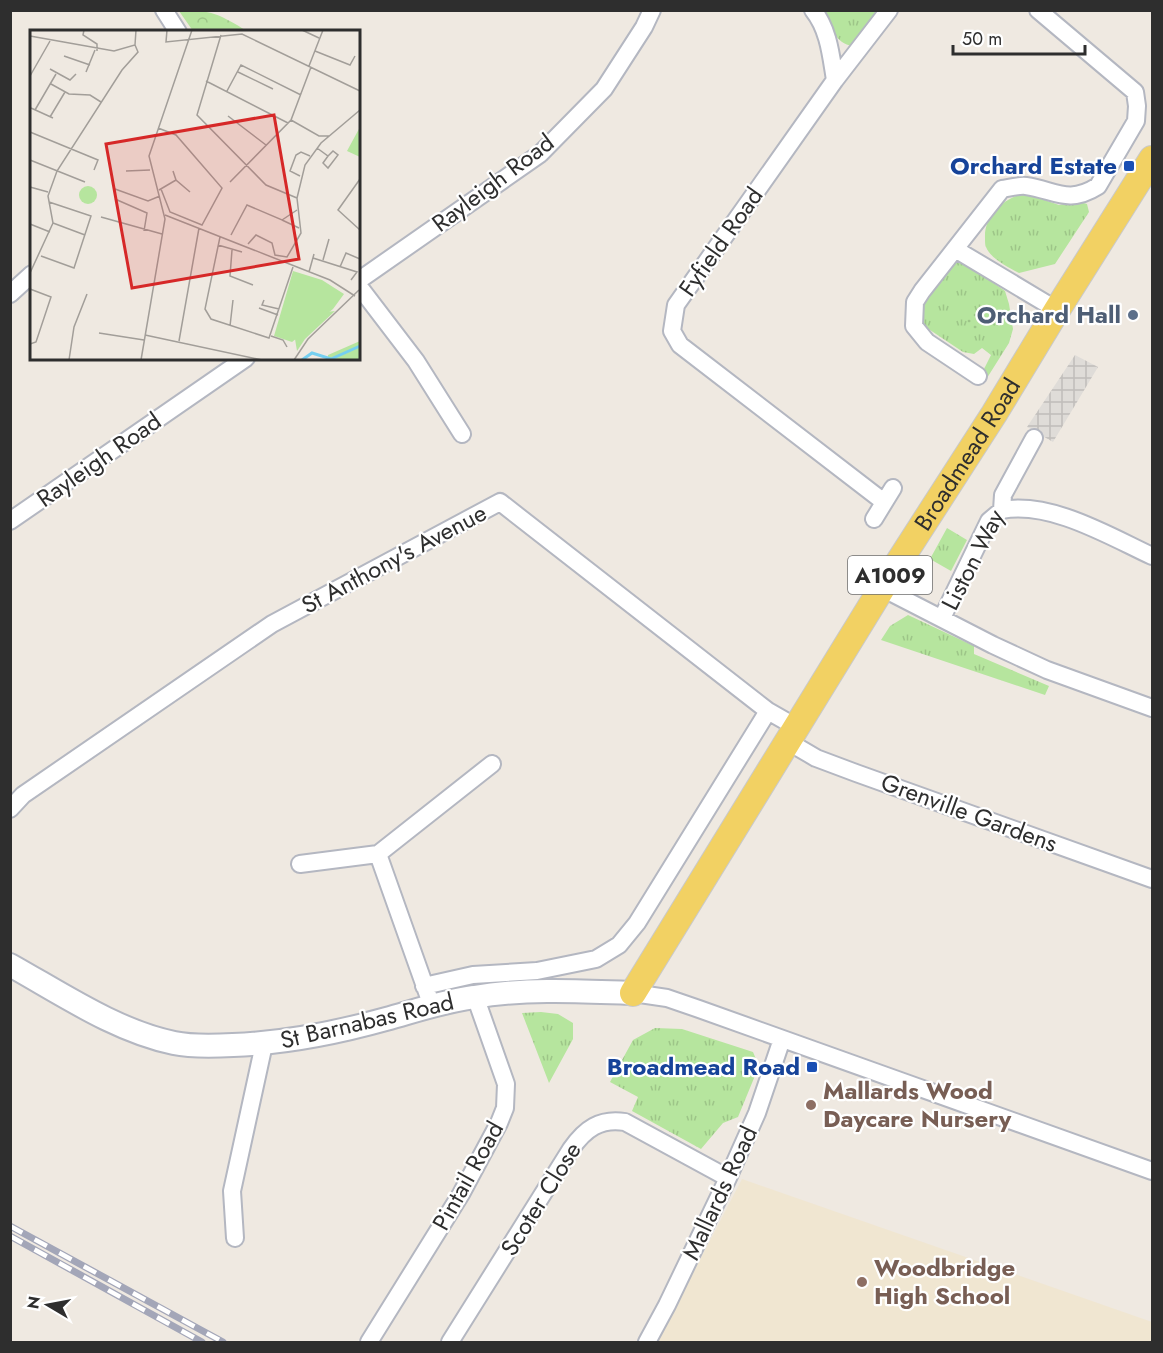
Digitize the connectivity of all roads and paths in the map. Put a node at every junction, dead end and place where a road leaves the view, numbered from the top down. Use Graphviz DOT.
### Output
graph roads {
  1 [pos="164,10"];
  2 [pos="652,10"];
  3 [pos="813,10"];
  4 [pos="889,10"];
  5 [pos="1038,10"];
  6 [pos="177,30"];
  7 [pos="835,80"];
  8 [pos="1152,159"];
  9 [pos="955,249"];
  10 [pos="30,276"];
  11 [pos="360,282"];
  12 [pos="360,286"];
  13 [pos="10,294"];
  14 [pos="1057,310"];
  15 [pos="243,360"];
  16 [pos="978,376"];
  17 [pos="462,434"];
  18 [pos="1034,438"];
  19 [pos="1002,510"];
  20 [pos="874,519"];
  21 [pos="10,521"];
  22 [pos="1152,556"];
  23 [pos="882,588"];
  24 [pos="942,618"];
  25 [pos="1152,708"];
  26 [pos="768,711"];
  27 [pos="791,734"];
  28 [pos="492,764"];
  29 [pos="10,809"];
  30 [pos="378,855"];
  31 [pos="300,864"];
  32 [pos="1152,879"];
  33 [pos="10,965"];
  34 [pos="633,993"];
  35 [pos="428,996"];
  36 [pos="475,996"];
  37 [pos="782,1039"];
  38 [pos="264,1044"];
  39 [pos="1152,1171"];
  40 [pos="728,1178"];
  41 [pos="234,1238"];
  42 [pos="369,1342"];
  43 [pos="450,1342"];
  44 [pos="647,1342"];
  1 -- 6 [label="street"];
  2 -- 11 [label="street, Rayleigh Road"];
  3 -- 7 [label="street"];
  4 -- 7 [label="street, Fyfield Road"];
  5 -- 9 [label="street"];
  7 -- 20 [label="street, Fyfield Road"];
  8 -- 14 [label="main road, Broadmead Road / A1009"];
  9 -- 14 [label="street"];
  9 -- 16 [label="street"];
  10 -- 13 [label="street"];
  12 -- 17 [label="street"];
  14 -- 23 [label="main road, Broadmead Road / A1009"];
  15 -- 21 [label="street, Rayleigh Road"];
  18 -- 19 [label="street, Liston Way"];
  19 -- 22 [label="street"];
  19 -- 24 [label="street, Liston Way"];
  23 -- 24 [label="street"];
  23 -- 27 [label="main road, Broadmead Road / A1009"];
  24 -- 25 [label="street"];
  26 -- 27 [label="street, St Anthony's Avenue"];
  26 -- 29 [label="street, St Anthony's Avenue"];
  26 -- 35 [label="street"];
  27 -- 32 [label="street, Grenville Gardens"];
  27 -- 34 [label="main road, Broadmead Road / A1009"];
  28 -- 30 [label="street"];
  30 -- 31 [label="street"];
  30 -- 35 [label="street"];
  33 -- 38 [label="street, St Barnabas Road"];
  34 -- 36 [label="street, St Barnabas Road"];
  34 -- 37 [label="street"];
  35 -- 36 [label="street, St Barnabas Road"];
  35 -- 38 [label="street, St Barnabas Road"];
  36 -- 42 [label="street, Pintail Road"];
  37 -- 39 [label="street"];
  37 -- 40 [label="street, Mallards Road"];
  38 -- 41 [label="street"];
  40 -- 43 [label="street, Scoter Close"];
  40 -- 44 [label="street, Mallards Road"];
}
